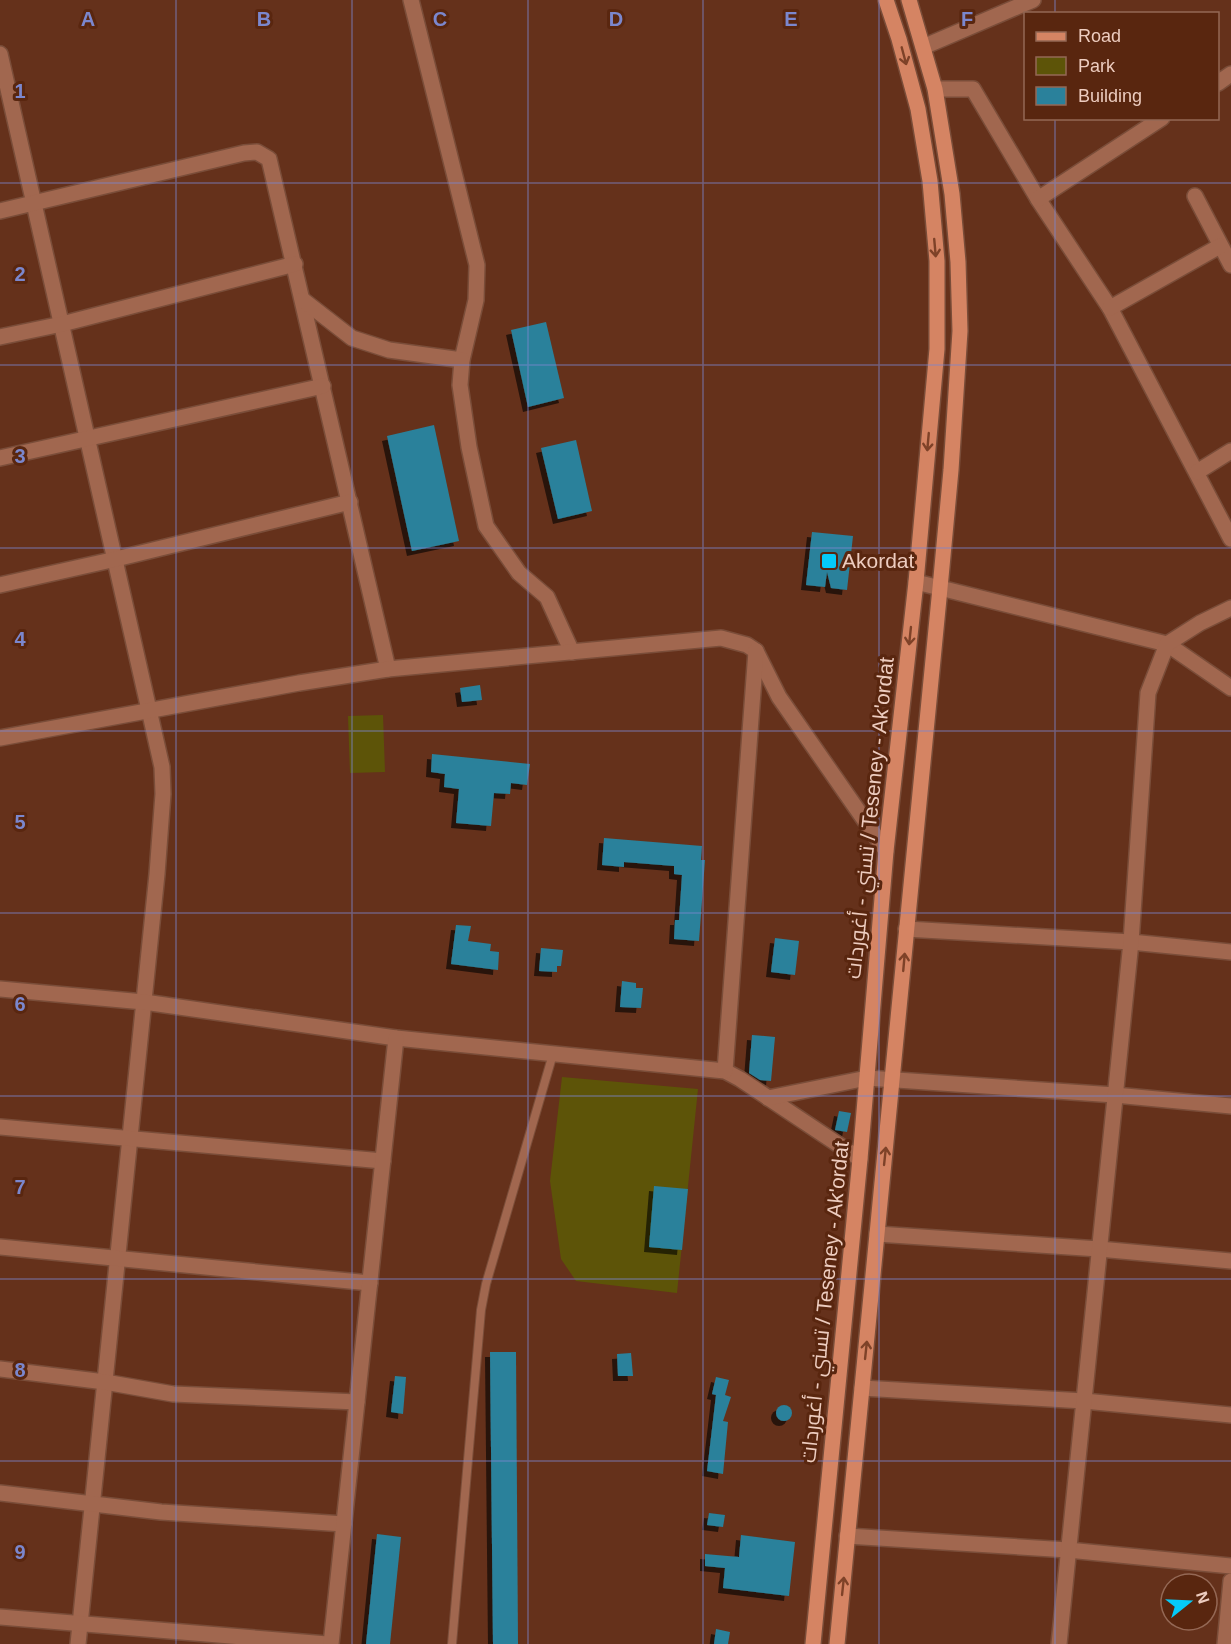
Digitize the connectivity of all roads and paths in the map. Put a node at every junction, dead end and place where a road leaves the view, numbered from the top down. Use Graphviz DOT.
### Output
graph roads {
  1 [pos="411,0"];
  2 [pos="886,0"];
  3 [pos="909,0"];
  4 [pos="1033,0"];
  5 [pos="923,47"];
  6 [pos="0,54"];
  7 [pos="4,86"];
  8 [pos="935,89"];
  9 [pos="1159,120"];
  10 [pos="1195,195"];
  11 [pos="1038,199"];
  12 [pos="35,203"];
  13 [pos="0,211"];
  14 [pos="1220,246"];
  15 [pos="295,264"];
  16 [pos="1231,265"];
  17 [pos="303,300"];
  18 [pos="1110,308"];
  19 [pos="62,324"];
  20 [pos="0,337"];
  21 [pos="462,360"];
  22 [pos="323,386"];
  23 [pos="88,438"];
  24 [pos="1231,451"];
  25 [pos="0,458"];
  26 [pos="1197,472"];
  27 [pos="350,502"];
  28 [pos="1231,539"];
  29 [pos="116,559"];
  30 [pos="916,582"];
  31 [pos="0,585"];
  32 [pos="940,588"];
  33 [pos="1231,608"];
  34 [pos="1167,644"];
  35 [pos="756,651"];
  36 [pos="572,652"];
  37 [pos="388,669"];
  38 [pos="1231,688"];
  39 [pos="150,710"];
  40 [pos="0,738"];
  41 [pos="886,851"];
  42 [pos="906,929"];
  43 [pos="1131,942"];
  44 [pos="1231,952"];
  45 [pos="0,988"];
  46 [pos="144,1002"];
  47 [pos="396,1038"];
  48 [pos="553,1052"];
  49 [pos="725,1071"];
  50 [pos="867,1078"];
  51 [pos="893,1080"];
  52 [pos="1115,1095"];
  53 [pos="768,1098"];
  54 [pos="1231,1106"];
  55 [pos="0,1127"];
  56 [pos="130,1139"];
  57 [pos="860,1159"];
  58 [pos="383,1161"];
  59 [pos="877,1234"];
  60 [pos="0,1247"];
  61 [pos="1099,1249"];
  62 [pos="118,1259"];
  63 [pos="1231,1261"];
  64 [pos="370,1284"];
  65 [pos="0,1369"];
  66 [pos="105,1382"];
  67 [pos="862,1388"];
  68 [pos="1084,1401"];
  69 [pos="357,1402"];
  70 [pos="1231,1415"];
  71 [pos="0,1493"];
  72 [pos="93,1503"];
  73 [pos="344,1524"];
  74 [pos="847,1536"];
  75 [pos="1068,1550"];
  76 [pos="1231,1566"];
  77 [pos="1231,1581"];
  78 [pos="0,1617"];
  79 [pos="80,1623"];
  80 [pos="78,1644"];
  81 [pos="327,1644"];
  82 [pos="331,1644"];
  83 [pos="452,1644"];
  84 [pos="813,1644"];
  85 [pos="837,1644"];
  86 [pos="1059,1644"];
  87 [pos="1225,1644"];
  1 -- 21 [label="street"];
  2 -- 30 [label="main road, تسني - أغوردات / Teseney - Ak'ordat, one-way"];
  3 -- 5 [label="main road"];
  4 -- 5 [label="street"];
  5 -- 8 [label="main road"];
  6 -- 7 [label="street"];
  7 -- 12 [label="street"];
  8 -- 11 [label="street"];
  8 -- 32 [label="main road"];
  9 -- 11 [label="street"];
  10 -- 14 [label="street"];
  11 -- 18 [label="street"];
  12 -- 13 [label="street"];
  12 -- 15 [label="street"];
  12 -- 19 [label="street"];
  14 -- 16 [label="street"];
  14 -- 18 [label="street"];
  15 -- 17 [label="street"];
  15 -- 19 [label="street"];
  17 -- 21 [label="street"];
  17 -- 22 [label="street"];
  18 -- 26 [label="street"];
  19 -- 20 [label="street"];
  19 -- 23 [label="street"];
  21 -- 36 [label="street"];
  22 -- 23 [label="street"];
  22 -- 27 [label="street"];
  23 -- 25 [label="street"];
  23 -- 29 [label="street"];
  24 -- 26 [label="street"];
  26 -- 28 [label="street"];
  27 -- 29 [label="street"];
  27 -- 37 [label="street"];
  29 -- 31 [label="street"];
  29 -- 39 [label="street"];
  30 -- 32 [label="street"];
  30 -- 41 [label="main road, تسني - أغوردات / Teseney - Ak'ordat, one-way"];
  32 -- 34 [label="street"];
  32 -- 42 [label="main road"];
  33 -- 34 [label="street"];
  34 -- 38 [label="street"];
  34 -- 43 [label="street"];
  35 -- 36 [label="street"];
  35 -- 41 [label="street"];
  35 -- 49 [label="street"];
  36 -- 37 [label="street"];
  37 -- 39 [label="street"];
  39 -- 40 [label="street"];
  39 -- 46 [label="street"];
  41 -- 50 [label="main road, تسني - أغوردات / Teseney - Ak'ordat"];
  42 -- 43 [label="street"];
  51 -- 42 [label="main road, one-way"];
  43 -- 44 [label="street"];
  43 -- 52 [label="street"];
  45 -- 46 [label="street"];
  46 -- 47 [label="street"];
  46 -- 56 [label="street"];
  47 -- 48 [label="street"];
  47 -- 58 [label="street"];
  48 -- 49 [label="street"];
  48 -- 83 [label="lane"];
  49 -- 53 [label="street"];
  50 -- 51 [label="street"];
  50 -- 53 [label="street"];
  50 -- 57 [label="main road, تسني - أغوردات / Teseney - Ak'ordat"];
  51 -- 52 [label="street"];
  59 -- 51 [label="main road, one-way"];
  52 -- 54 [label="street"];
  52 -- 61 [label="street"];
  53 -- 57 [label="street"];
  55 -- 56 [label="street"];
  56 -- 58 [label="street"];
  56 -- 62 [label="street"];
  57 -- 84 [label="main road, تسني - أغوردات / Teseney - Ak'ordat"];
  58 -- 64 [label="street"];
  59 -- 61 [label="street"];
  67 -- 59 [label="main road, one-way"];
  60 -- 62 [label="street"];
  61 -- 63 [label="street"];
  61 -- 68 [label="street"];
  62 -- 64 [label="street"];
  62 -- 66 [label="street"];
  64 -- 69 [label="street"];
  65 -- 66 [label="street"];
  66 -- 69 [label="street"];
  66 -- 72 [label="street"];
  67 -- 68 [label="street"];
  67 -- 74 [label="main road"];
  68 -- 70 [label="street"];
  68 -- 75 [label="street"];
  69 -- 73 [label="street"];
  71 -- 72 [label="street"];
  72 -- 73 [label="street"];
  72 -- 79 [label="street"];
  73 -- 82 [label="street"];
  74 -- 75 [label="street"];
  85 -- 74 [label="main road, one-way"];
  75 -- 76 [label="street"];
  75 -- 86 [label="street"];
  77 -- 87 [label="street"];
  78 -- 79 [label="street"];
  79 -- 80 [label="street"];
  79 -- 81 [label="street"];
}
